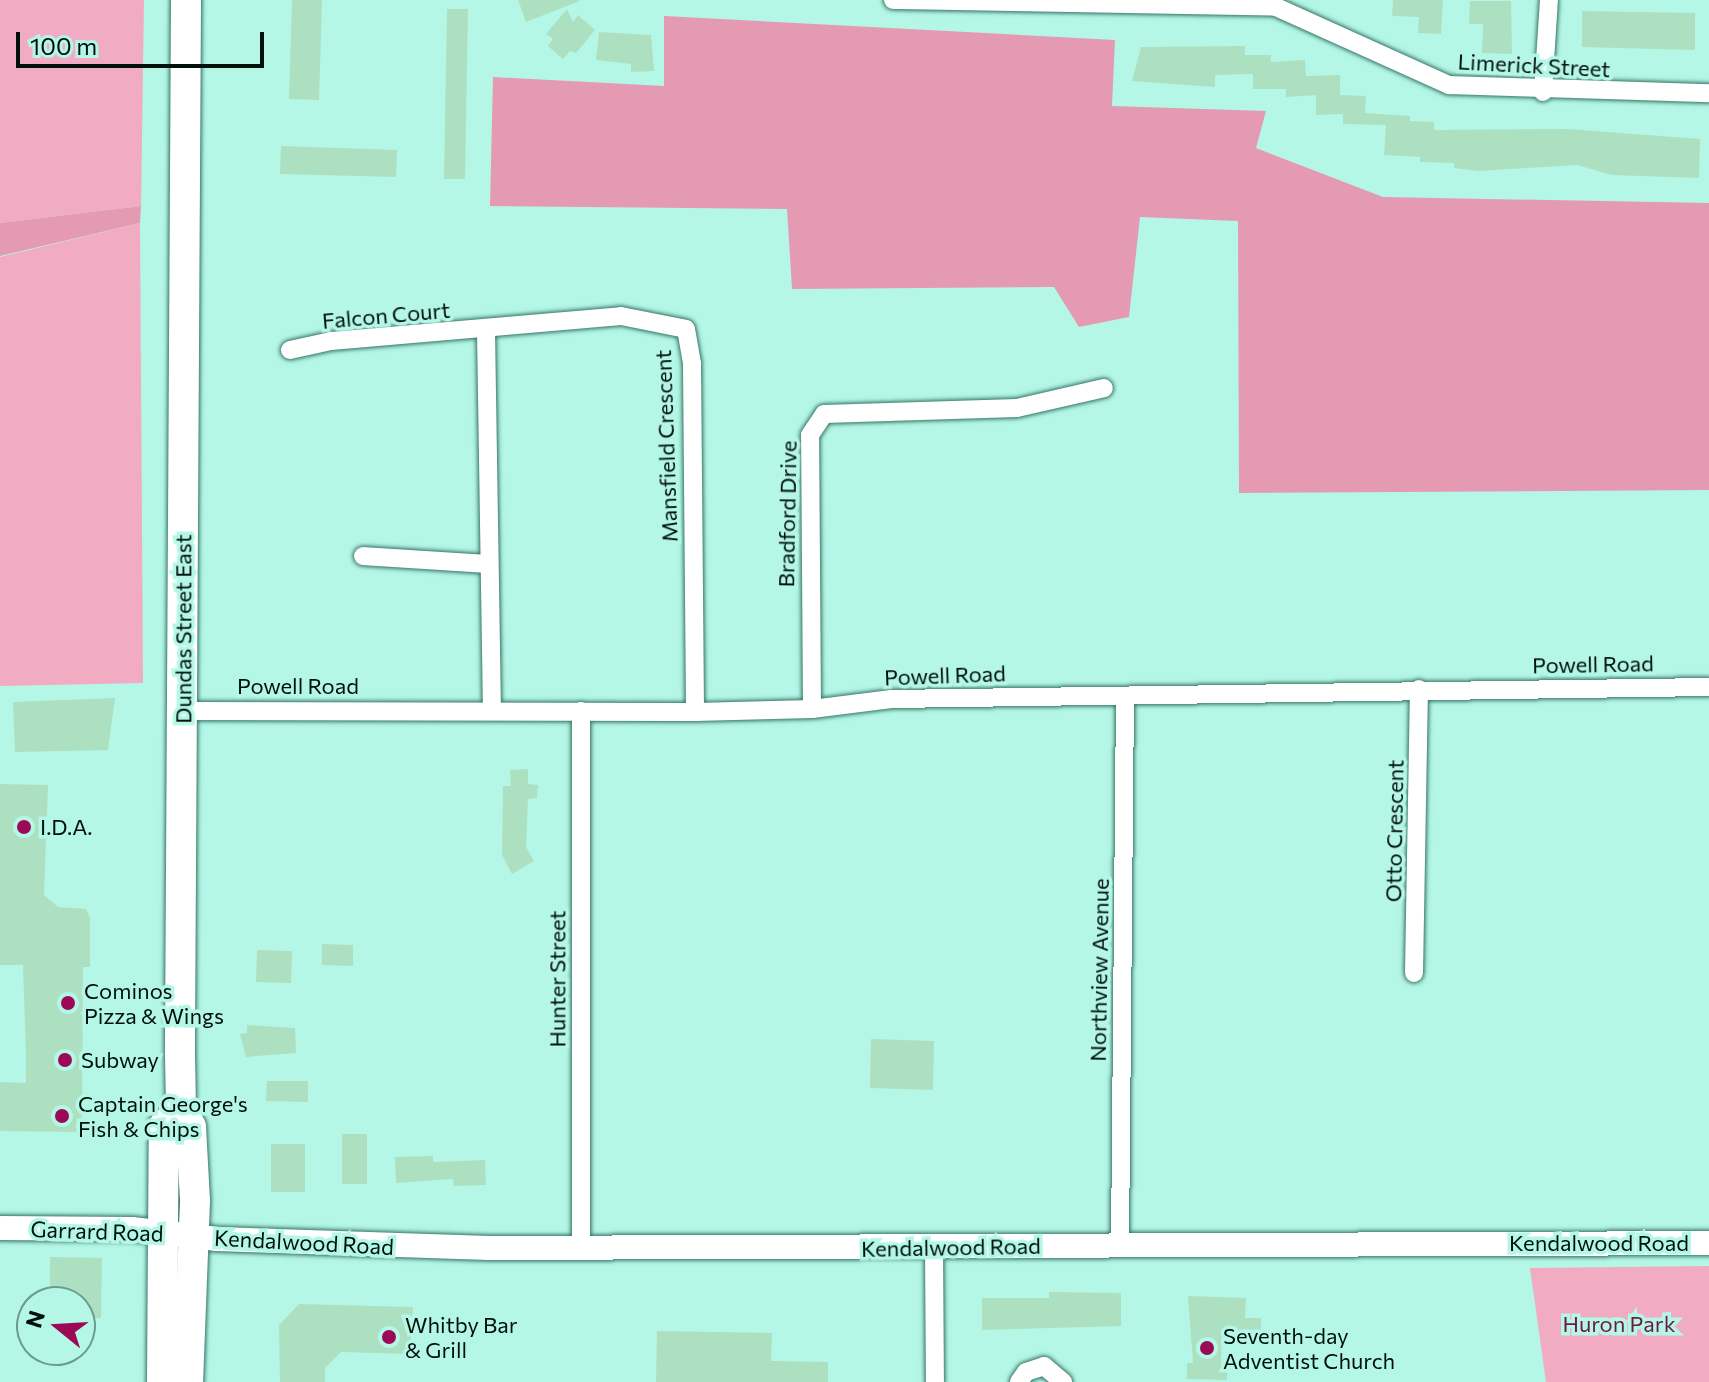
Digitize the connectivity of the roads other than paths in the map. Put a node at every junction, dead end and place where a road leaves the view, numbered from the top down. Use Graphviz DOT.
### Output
graph roads {
  1 [pos="186,0"];
  2 [pos="893,0"];
  3 [pos="1549,0"];
  4 [pos="1543,92"];
  5 [pos="1709,93"];
  6 [pos="486,331"];
  7 [pos="290,350"];
  8 [pos="1104,388"];
  9 [pos="363,556"];
  10 [pos="487,564"];
  11 [pos="1709,687"];
  12 [pos="1419,689"];
  13 [pos="1125,696"];
  14 [pos="812,709"];
  15 [pos="183,711"];
  16 [pos="492,711"];
  17 [pos="581,711"];
  18 [pos="695,712"];
  19 [pos="1414,973"];
  20 [pos="181,1108"];
  21 [pos="0,1228"];
  22 [pos="163,1232"];
  23 [pos="194,1237"];
  24 [pos="1709,1243"];
  25 [pos="1120,1245"];
  26 [pos="581,1247"];
  27 [pos="934,1248"];
  28 [pos="162,1382"];
  29 [pos="188,1382"];
  30 [pos="935,1382"];
  31 [pos="1019,1382"];
  32 [pos="1063,1382"];
  1 -- 15 [label="main road, Dundas Street East"];
  2 -- 4 [label="street, Limerick Street"];
  3 -- 4 [label="street"];
  4 -- 5 [label="street, Limerick Street"];
  6 -- 7 [label="street, Falcon Court"];
  6 -- 10 [label="street"];
  6 -- 18 [label="street, Mansfield Crescent"];
  8 -- 14 [label="street, Bradford Drive"];
  9 -- 10 [label="street"];
  10 -- 16 [label="street"];
  11 -- 12 [label="street, Powell Road"];
  12 -- 13 [label="street, Powell Road"];
  12 -- 19 [label="street, Otto Crescent"];
  13 -- 14 [label="street, Powell Road"];
  13 -- 25 [label="street, Northview Avenue"];
  14 -- 18 [label="street, Powell Road"];
  15 -- 16 [label="street, Powell Road"];
  15 -- 20 [label="main road, Dundas Street East"];
  16 -- 17 [label="street, Powell Road"];
  17 -- 18 [label="street, Powell Road"];
  17 -- 26 [label="street, Hunter Street"];
  20 -- 22 [label="main road, Dundas Street East"];
  20 -- 23 [label="main road, Dundas Street East"];
  21 -- 22 [label="street, Garrard Road"];
  22 -- 23 [label="street, Garrard Road"];
  22 -- 28 [label="main road, Dundas Street East"];
  23 -- 26 [label="street, Kendalwood Road"];
  23 -- 29 [label="main road, Dundas Street East"];
  24 -- 25 [label="street, Kendalwood Road"];
  25 -- 27 [label="street, Kendalwood Road"];
  26 -- 27 [label="street, Kendalwood Road"];
  27 -- 30 [label="street"];
  31 -- 32 [label="street"];
}
